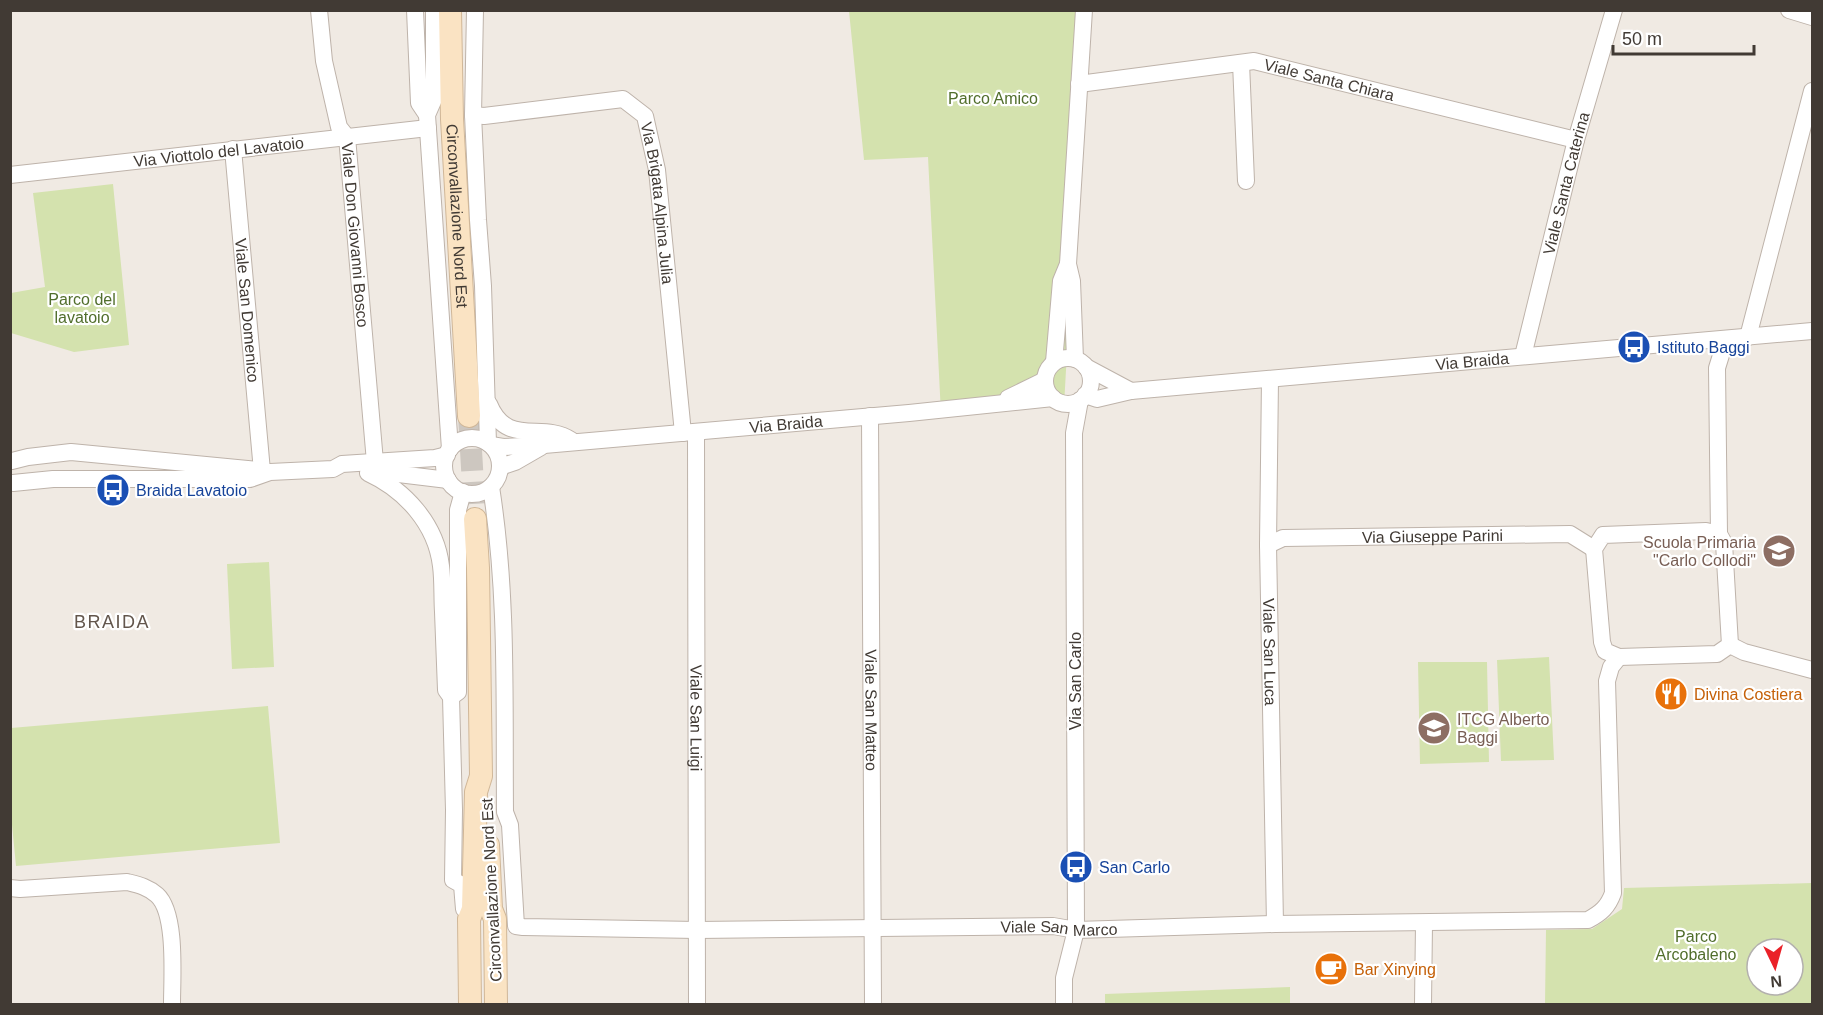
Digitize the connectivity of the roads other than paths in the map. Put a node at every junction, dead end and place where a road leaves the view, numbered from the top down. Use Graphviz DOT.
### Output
graph roads {
  1 [pos="319,10"];
  2 [pos="415,10"];
  3 [pos="1084,10"];
  4 [pos="1614,10"];
  5 [pos="1789,10"];
  6 [pos="447,11"];
  7 [pos="474,13"];
  8 [pos="1812,17"];
  9 [pos="1241,63"];
  10 [pos="1079,84"];
  11 [pos="1812,91"];
  12 [pos="473,115"];
  13 [pos="427,121"];
  14 [pos="347,137"];
  15 [pos="1576,140"];
  16 [pos="233,150"];
  17 [pos="10,175"];
  18 [pos="1246,181"];
  19 [pos="1068,264"];
  20 [pos="1812,331"];
  21 [pos="1748,337"];
  22 [pos="1726,339"];
  23 [pos="1523,356"];
  24 [pos="1054,362"];
  25 [pos="1081,363"];
  26 [pos="1270,379"];
  27 [pos="1045,380"];
  28 [pos="1131,391"];
  29 [pos="1082,398"];
  30 [pos="488,399"];
  31 [pos="1056,400"];
  32 [pos="996,404"];
  33 [pos="469,416"];
  34 [pos="870,416"];
  35 [pos="689,433"];
  36 [pos="1074,433"];
  37 [pos="574,442"];
  38 [pos="489,444"];
  39 [pos="544,445"];
  40 [pos="448,452"];
  41 [pos="11,461"];
  42 [pos="372,467"];
  43 [pos="500,467"];
  44 [pos="266,472"];
  45 [pos="448,480"];
  46 [pos="12,484"];
  47 [pos="491,486"];
  48 [pos="463,492"];
  49 [pos="475,519"];
  50 [pos="1719,534"];
  51 [pos="1268,545"];
  52 [pos="1594,549"];
  53 [pos="1730,645"];
  54 [pos="1619,657"];
  55 [pos="1812,670"];
  56 [pos="451,697"];
  57 [pos="481,776"];
  58 [pos="10,888"];
  59 [pos="469,919"];
  60 [pos="506,922"];
  61 [pos="1275,924"];
  62 [pos="1424,924"];
  63 [pos="873,928"];
  64 [pos="697,930"];
  65 [pos="1076,930"];
  66 [pos="172,1005"];
  67 [pos="470,1005"];
  68 [pos="496,1005"];
  69 [pos="697,1005"];
  70 [pos="873,1005"];
  71 [pos="1064,1005"];
  72 [pos="1424,1005"];
  1 -- 14 [label="street, Viale Don Giovanni Bosco"];
  2 -- 13 [label="street, Circonvallazione Nord Est"];
  3 -- 10 [label="street"];
  4 -- 15 [label="street, Viale Santa Caterina"];
  5 -- 8 [label="street"];
  6 -- 13 [label="street, Circonvallazione Nord Est"];
  6 -- 33 [label="main road, Circonvallazione Nord Est"];
  7 -- 12 [label="street"];
  9 -- 10 [label="street, Viale Santa Chiara"];
  9 -- 15 [label="street, Viale Santa Chiara"];
  9 -- 18 [label="street"];
  10 -- 19 [label="street"];
  11 -- 21 [label="street"];
  12 -- 30 [label="street"];
  12 -- 35 [label="street, Via Brigata Alpina Julia"];
  13 -- 14 [label="street, Via Viottolo del Lavatoio"];
  13 -- 40 [label="street, Circonvallazione Nord Est"];
  14 -- 16 [label="street, Via Viottolo del Lavatoio"];
  14 -- 42 [label="street, Viale Don Giovanni Bosco"];
  15 -- 23 [label="street, Viale Santa Caterina"];
  16 -- 17 [label="street, Via Viottolo del Lavatoio"];
  16 -- 44 [label="street, Viale San Domenico"];
  19 -- 24 [label="street"];
  19 -- 25 [label="street"];
  20 -- 21 [label="street, Via Braida"];
  21 -- 22 [label="street, Via Braida"];
  22 -- 23 [label="street, Via Braida"];
  22 -- 50 [label="street"];
  23 -- 26 [label="street, Via Braida"];
  24 -- 25 [label="street"];
  24 -- 27 [label="street"];
  25 -- 28 [label="street"];
  25 -- 29 [label="street"];
  26 -- 28 [label="street, Via Braida"];
  26 -- 51 [label="street, Viale San Luca"];
  27 -- 31 [label="street"];
  27 -- 32 [label="street, Via Braida"];
  28 -- 29 [label="street, Via Braida"];
  29 -- 31 [label="street"];
  29 -- 36 [label="street, Via San Carlo"];
  30 -- 37 [label="street, Via Braida"];
  30 -- 38 [label="street"];
  31 -- 32 [label="street, Via Braida"];
  31 -- 36 [label="street, Via San Carlo"];
  32 -- 34 [label="street, Via Braida"];
  34 -- 35 [label="street, Via Braida"];
  34 -- 63 [label="street, Viale San Matteo"];
  35 -- 37 [label="street, Via Braida"];
  35 -- 64 [label="street, Viale San Luigi"];
  36 -- 65 [label="street, Via San Carlo"];
  37 -- 39 [label="street, Via Braida"];
  38 -- 39 [label="street, Via Braida"];
  38 -- 40 [label="street, Via Braida"];
  38 -- 43 [label="street"];
  39 -- 43 [label="street, Via Braida"];
  40 -- 42 [label="street, Via Braida"];
  40 -- 45 [label="street"];
  41 -- 44 [label="street, Via Braida"];
  41 -- 46 [label="street, Via Braida"];
  42 -- 44 [label="street, Via Braida"];
  42 -- 45 [label="street, Via Braida"];
  42 -- 56 [label="street"];
  43 -- 47 [label="street"];
  44 -- 46 [label="street, Via Braida"];
  45 -- 48 [label="street"];
  47 -- 48 [label="street"];
  47 -- 60 [label="street"];
  48 -- 56 [label="street"];
  49 -- 57 [label="main road, Circonvallazione Nord Est"];
  50 -- 52 [label="street"];
  50 -- 53 [label="street"];
  51 -- 52 [label="street, Via Giuseppe Parini"];
  51 -- 61 [label="street, Viale San Luca"];
  52 -- 54 [label="street"];
  53 -- 54 [label="street"];
  53 -- 55 [label="street"];
  54 -- 62 [label="street, Viale San Marco"];
  56 -- 59 [label="street"];
  57 -- 59 [label="main road, Circonvallazione Nord Est"];
  57 -- 60 [label="main road, Circonvallazione Nord Est"];
  58 -- 66 [label="street"];
  59 -- 67 [label="main road, Circonvallazione Nord Est"];
  60 -- 64 [label="street, Viale San Marco"];
  60 -- 68 [label="main road, Circonvallazione Nord Est"];
  61 -- 62 [label="street, Viale San Marco"];
  61 -- 65 [label="street, Viale San Marco"];
  62 -- 72 [label="street"];
  63 -- 64 [label="street, Viale San Marco"];
  63 -- 65 [label="street, Viale San Marco"];
  63 -- 70 [label="street, Viale San Matteo"];
  64 -- 69 [label="street, Viale San Luigi"];
  65 -- 71 [label="street, Via San Carlo"];
}
